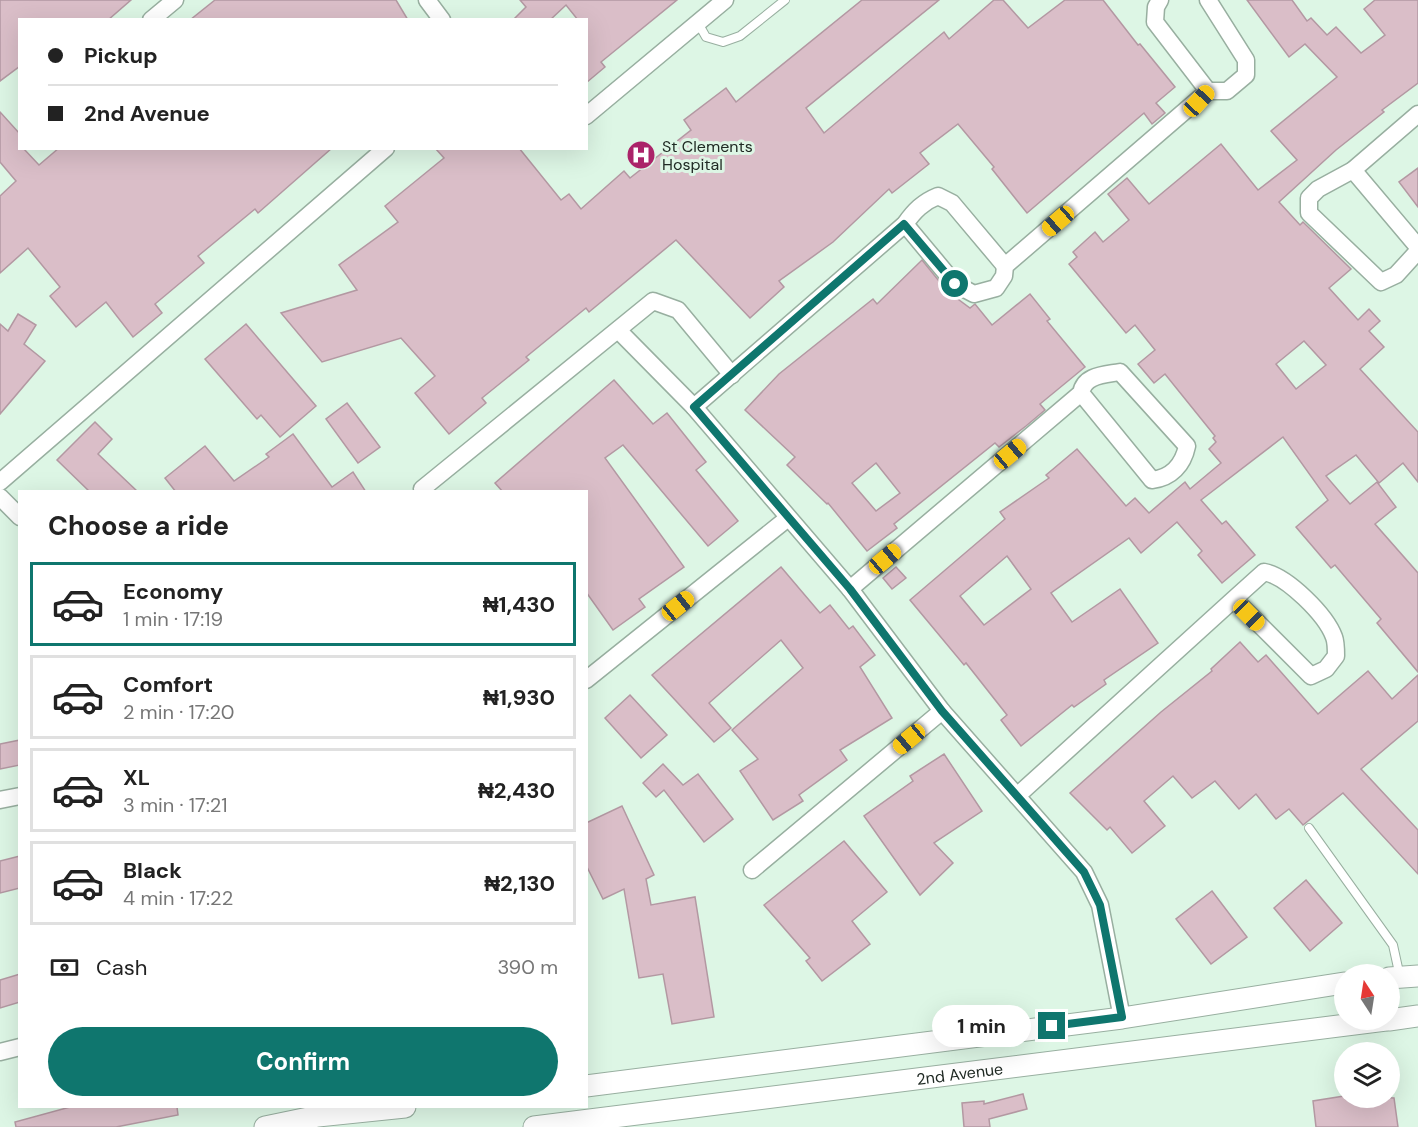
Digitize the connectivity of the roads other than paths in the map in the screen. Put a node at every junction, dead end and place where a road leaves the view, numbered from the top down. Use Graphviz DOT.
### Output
graph roads {
  1 [pos="175,0"];
  2 [pos="427,0"];
  3 [pos="725,0"];
  4 [pos="785,0"];
  5 [pos="1160,0"];
  6 [pos="1208,0"];
  7 [pos="153,18"];
  8 [pos="440,18"];
  9 [pos="698,23"];
  10 [pos="1208,91"];
  11 [pos="588,114"];
  12 [pos="1418,114"];
  13 [pos="384,150"];
  14 [pos="1353,170"];
  15 [pos="904,224"];
  16 [pos="1418,249"];
  17 [pos="1005,266"];
  18 [pos="618,330"];
  19 [pos="732,375"];
  20 [pos="1081,393"];
  21 [pos="694,407"];
  22 [pos="0,482"];
  23 [pos="422,489"];
  24 [pos="0,497"];
  25 [pos="18,515"];
  26 [pos="788,518"];
  27 [pos="850,589"];
  28 [pos="1234,599"];
  29 [pos="588,678"];
  30 [pos="942,711"];
  31 [pos="18,796"];
  32 [pos="1017,796"];
  33 [pos="0,800"];
  34 [pos="1309,828"];
  35 [pos="752,870"];
  36 [pos="1402,977"];
  37 [pos="1334,985"];
  38 [pos="1418,1016"];
  39 [pos="1122,1017"];
  40 [pos="1400,1018"];
  41 [pos="1334,1027"];
  42 [pos="18,1048"];
  43 [pos="0,1052"];
  44 [pos="588,1086"];
  45 [pos="396,1108"];
  46 [pos="318,1117"];
  47 [pos="265,1127"];
  48 [pos="534,1127"];
  1 -- 7 [label="street"];
  2 -- 8 [label="street"];
  3 -- 9 [label="street"];
  4 -- 9 [label="lane"];
  5 -- 10 [label="street"];
  6 -- 10 [label="street"];
  9 -- 11 [label="street"];
  10 -- 17 [label="street"];
  12 -- 14 [label="street"];
  13 -- 22 [label="street"];
  14 -- 16 [label="street"];
  14 -- 16 [label="street"];
  15 -- 17 [label="street"];
  15 -- 17 [label="street"];
  15 -- 19 [label="street"];
  18 -- 19 [label="street"];
  18 -- 21 [label="street"];
  18 -- 23 [label="street"];
  19 -- 21 [label="street"];
  20 -- 20 [label="street"];
  20 -- 27 [label="street"];
  21 -- 26 [label="street"];
  24 -- 25 [label="street"];
  26 -- 27 [label="street"];
  26 -- 29 [label="street"];
  27 -- 30 [label="street"];
  28 -- 28 [label="street"];
  28 -- 32 [label="street"];
  30 -- 32 [label="street"];
  30 -- 35 [label="street"];
  31 -- 33 [label="street"];
  32 -- 39 [label="street"];
  34 -- 36 [label="lane"];
  37 -- 39 [label="street"];
  38 -- 40 [label="street, 2nd Avenue"];
  39 -- 44 [label="street"];
  41 -- 48 [label="street, 2nd Avenue"];
  42 -- 43 [label="street"];
  45 -- 46 [label="street"];
  46 -- 47 [label="street"];
}
